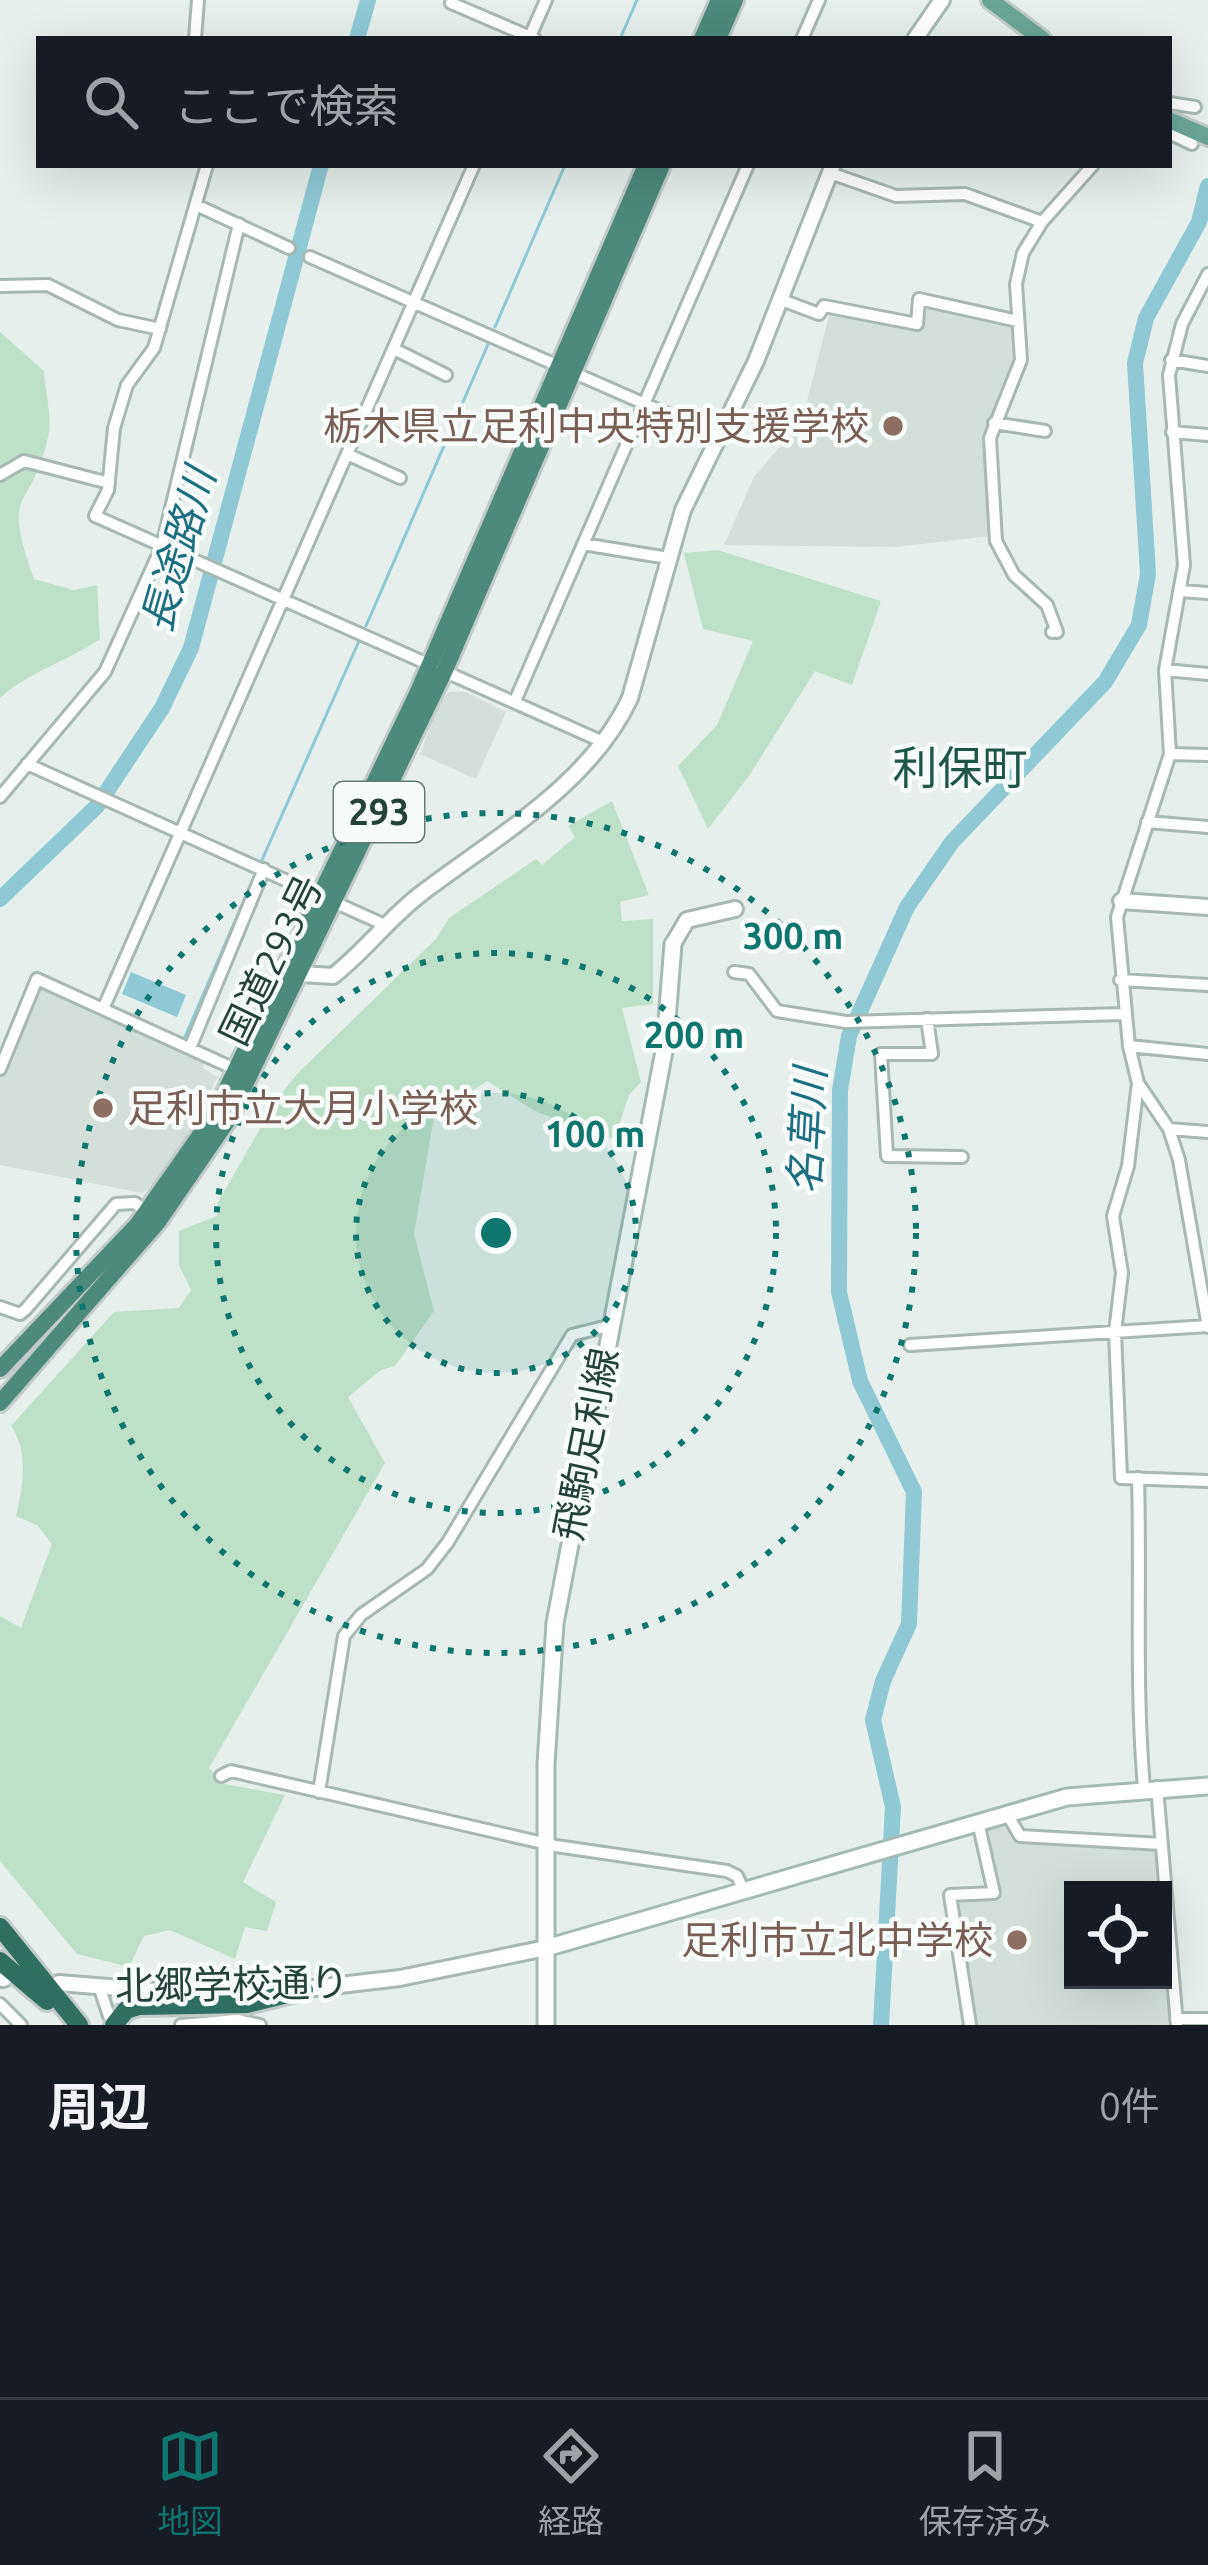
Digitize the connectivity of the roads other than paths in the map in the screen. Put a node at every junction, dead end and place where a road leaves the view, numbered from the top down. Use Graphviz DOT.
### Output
graph roads {
  1 [pos="198,0"];
  2 [pos="546,0"];
  3 [pos="718,0"];
  4 [pos="735,0"];
  5 [pos="819,0"];
  6 [pos="942,0"];
  7 [pos="990,0"];
  8 [pos="451,3"];
  9 [pos="195,36"];
  10 [pos="526,36"];
  11 [pos="532,36"];
  12 [pos="703,36"];
  13 [pos="719,36"];
  14 [pos="803,36"];
  15 [pos="917,36"];
  16 [pos="1038,36"];
  17 [pos="1172,103"];
  18 [pos="1195,107"];
  19 [pos="1172,122"];
  20 [pos="1200,141"];
  21 [pos="206,168"];
  22 [pos="473,168"];
  23 [pos="645,168"];
  24 [pos="661,168"];
  25 [pos="747,168"];
  26 [pos="831,168"];
  27 [pos="833,168"];
  28 [pos="1090,168"];
  29 [pos="196,205"];
  30 [pos="1042,222"];
  31 [pos="239,224"];
  32 [pos="289,248"];
  33 [pos="310,257"];
  34 [pos="1208,274"];
  35 [pos="0,286"];
  36 [pos="779,299"];
  37 [pos="415,301"];
  38 [pos="1018,321"];
  39 [pos="160,329"];
  40 [pos="394,349"];
  41 [pos="1172,360"];
  42 [pos="1208,366"];
  43 [pos="566,367"];
  44 [pos="446,375"];
  45 [pos="645,401"];
  46 [pos="994,423"];
  47 [pos="1045,431"];
  48 [pos="1172,431"];
  49 [pos="1208,435"];
  50 [pos="718,436"];
  51 [pos="349,455"];
  52 [pos="0,476"];
  53 [pos="400,478"];
  54 [pos="109,483"];
  55 [pos="583,544"];
  56 [pos="162,546"];
  57 [pos="668,559"];
  58 [pos="1180,591"];
  59 [pos="1208,593"];
  60 [pos="284,598"];
  61 [pos="1052,632"];
  62 [pos="437,667"];
  63 [pos="1166,670"];
  64 [pos="1208,674"];
  65 [pos="515,700"];
  66 [pos="601,741"];
  67 [pos="1170,754"];
  68 [pos="1208,755"];
  69 [pos="27,764"];
  70 [pos="0,796"];
  71 [pos="1148,822"];
  72 [pos="1208,827"];
  73 [pos="183,833"];
  74 [pos="264,869"];
  75 [pos="330,899"];
  76 [pos="1121,901"];
  77 [pos="1208,908"];
  78 [pos="735,909"];
  79 [pos="386,925"];
  80 [pos="674,944"];
  81 [pos="734,972"];
  82 [pos="301,974"];
  83 [pos="1120,980"];
  84 [pos="1208,985"];
  85 [pos="104,1009"];
  86 [pos="1123,1014"];
  87 [pos="927,1018"];
  88 [pos="1129,1046"];
  89 [pos="190,1048"];
  90 [pos="1208,1054"];
  91 [pos="0,1069"];
  92 [pos="237,1070"];
  93 [pos="1138,1083"];
  94 [pos="1169,1129"];
  95 [pos="1208,1132"];
  96 [pos="962,1157"];
  97 [pos="1190,1199"];
  98 [pos="1208,1202"];
  99 [pos="153,1217"];
  100 [pos="1203,1269"];
  101 [pos="0,1307"];
  102 [pos="608,1326"];
  103 [pos="1208,1326"];
  104 [pos="1115,1332"];
  105 [pos="910,1345"];
  106 [pos="0,1369"];
  107 [pos="0,1403"];
  108 [pos="1138,1478"];
  109 [pos="1208,1481"];
  110 [pos="221,1776"];
  111 [pos="1208,1786"];
  112 [pos="1150,1788"];
  113 [pos="319,1792"];
  114 [pos="1007,1814"];
  115 [pos="978,1822"];
  116 [pos="546,1844"];
  117 [pos="1162,1844"];
  118 [pos="744,1891"];
  119 [pos="0,1928"];
  120 [pos="0,1940"];
  121 [pos="546,1948"];
  122 [pos="1,1973"];
  123 [pos="58,1983"];
  124 [pos="99,1986"];
  125 [pos="304,1990"];
  126 [pos="46,2001"];
  127 [pos="0,2004"];
  128 [pos="1208,2018"];
  129 [pos="111,2020"];
  130 [pos="1176,2022"];
  131 [pos="21,2025"];
  132 [pos="68,2025"];
  133 [pos="79,2025"];
  134 [pos="181,2025"];
  135 [pos="260,2025"];
  136 [pos="546,2025"];
  137 [pos="970,2025"];
  1 -- 9 [label="street"];
  2 -- 11 [label="street"];
  3 -- 12 [label="highway"];
  4 -- 13 [label="highway"];
  5 -- 14 [label="street"];
  6 -- 15 [label="street"];
  7 -- 16 [label="main road"];
  8 -- 10 [label="street"];
  17 -- 18 [label="street"];
  19 -- 20 [label="main road"];
  21 -- 29 [label="street"];
  22 -- 37 [label="street"];
  23 -- 43 [label="highway, 国道293号 / 293"];
  24 -- 43 [label="highway, 国道293号 / 293"];
  25 -- 45 [label="street"];
  26 -- 36 [label="street"];
  27 -- 30 [label="street"];
  28 -- 30 [label="street"];
  29 -- 31 [label="street"];
  29 -- 39 [label="street"];
  30 -- 38 [label="street"];
  31 -- 32 [label="street"];
  31 -- 56 [label="street"];
  33 -- 37 [label="street"];
  34 -- 41 [label="street"];
  35 -- 39 [label="street"];
  36 -- 38 [label="street"];
  36 -- 50 [label="street"];
  37 -- 40 [label="street"];
  37 -- 43 [label="street"];
  38 -- 46 [label="street"];
  39 -- 54 [label="street"];
  40 -- 44 [label="street"];
  40 -- 51 [label="street"];
  41 -- 42 [label="street"];
  41 -- 48 [label="street"];
  43 -- 45 [label="street"];
  43 -- 62 [label="highway, 国道293号 / 293"];
  45 -- 50 [label="street"];
  45 -- 55 [label="street"];
  46 -- 47 [label="street"];
  46 -- 61 [label="street"];
  48 -- 49 [label="street"];
  48 -- 58 [label="street"];
  50 -- 57 [label="street"];
  51 -- 53 [label="street"];
  51 -- 60 [label="street"];
  52 -- 54 [label="street"];
  54 -- 56 [label="street"];
  55 -- 57 [label="street"];
  55 -- 65 [label="street"];
  56 -- 60 [label="street"];
  56 -- 69 [label="street"];
  57 -- 66 [label="street"];
  58 -- 59 [label="street"];
  58 -- 63 [label="street"];
  60 -- 62 [label="street"];
  60 -- 73 [label="street"];
  62 -- 65 [label="street"];
  62 -- 75 [label="highway, 国道293号 / 293"];
  63 -- 64 [label="street"];
  63 -- 67 [label="street"];
  65 -- 66 [label="street"];
  66 -- 79 [label="street"];
  67 -- 68 [label="street"];
  67 -- 71 [label="street"];
  69 -- 70 [label="street"];
  69 -- 73 [label="street"];
  71 -- 72 [label="street"];
  71 -- 76 [label="street"];
  73 -- 74 [label="street"];
  73 -- 85 [label="street"];
  74 -- 75 [label="street"];
  74 -- 89 [label="street"];
  75 -- 79 [label="street"];
  75 -- 82 [label="highway, 国道293号 / 293"];
  75 -- 92 [label="highway, 国道293号 / 293"];
  76 -- 77 [label="street"];
  76 -- 83 [label="street"];
  78 -- 80 [label="street"];
  79 -- 82 [label="street"];
  80 -- 102 [label="main road, 飛駒足利線"];
  81 -- 87 [label="street"];
  82 -- 99 [label="highway, 国道293号 / 293"];
  83 -- 84 [label="street"];
  83 -- 86 [label="street"];
  85 -- 89 [label="street"];
  85 -- 91 [label="street"];
  86 -- 87 [label="street"];
  86 -- 88 [label="street"];
  87 -- 96 [label="street"];
  88 -- 90 [label="street"];
  88 -- 93 [label="street"];
  89 -- 92 [label="street"];
  92 -- 99 [label="highway, 国道293号 / 293"];
  93 -- 94 [label="street"];
  93 -- 104 [label="street"];
  94 -- 95 [label="street"];
  94 -- 97 [label="street"];
  97 -- 98 [label="street"];
  97 -- 100 [label="street"];
  99 -- 101 [label="street"];
  99 -- 106 [label="highway, 国道293号 / 293"];
  99 -- 107 [label="highway, 国道293号 / 293"];
  100 -- 103 [label="street"];
  102 -- 113 [label="street"];
  102 -- 116 [label="main road, 飛駒足利線"];
  103 -- 104 [label="street"];
  104 -- 105 [label="street"];
  104 -- 108 [label="street"];
  108 -- 109 [label="street"];
  108 -- 112 [label="street"];
  110 -- 113 [label="street"];
  111 -- 112 [label="main road"];
  112 -- 114 [label="main road"];
  112 -- 117 [label="street"];
  113 -- 116 [label="street"];
  114 -- 115 [label="main road"];
  114 -- 117 [label="street"];
  115 -- 118 [label="main road"];
  115 -- 137 [label="street"];
  116 -- 118 [label="street"];
  116 -- 121 [label="main road, 飛駒足利線"];
  117 -- 130 [label="street"];
  118 -- 121 [label="main road"];
  119 -- 133 [label="highway"];
  120 -- 126 [label="highway"];
  121 -- 125 [label="street, 北郷学校通り"];
  121 -- 136 [label="main road, 飛駒足利線"];
  122 -- 126 [label="highway"];
  123 -- 124 [label="street, 北郷学校通り"];
  124 -- 125 [label="street, 北郷学校通り"];
  124 -- 129 [label="street"];
  125 -- 129 [label="highway"];
  126 -- 132 [label="highway"];
  127 -- 131 [label="street"];
  128 -- 130 [label="street"];
  134 -- 135 [label="street"];
}
